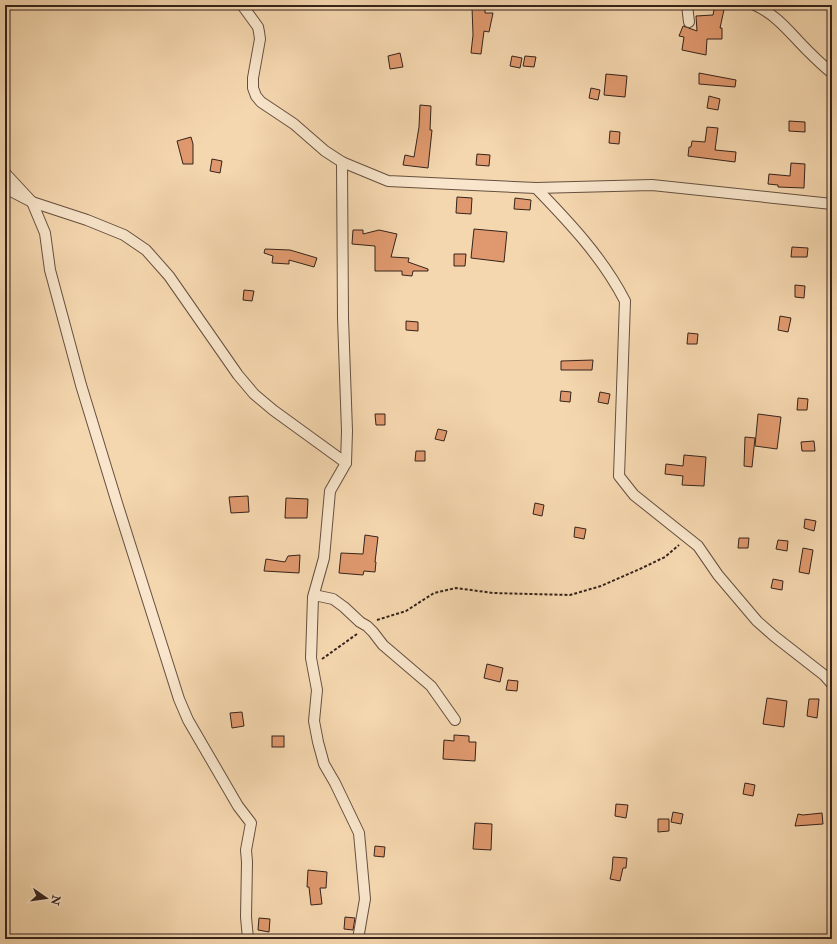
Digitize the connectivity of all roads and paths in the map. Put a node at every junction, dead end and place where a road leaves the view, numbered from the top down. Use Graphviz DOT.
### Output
graph roads {
  1 [pos="242,5"];
  2 [pos="687,5"];
  3 [pos="756,5"];
  4 [pos="689,22"];
  5 [pos="832,73"];
  6 [pos="342,162"];
  7 [pos="5,173"];
  8 [pos="5,188"];
  9 [pos="536,188"];
  10 [pos="32,202"];
  11 [pos="832,204"];
  12 [pos="346,463"];
  13 [pos="688,538"];
  14 [pos="314,595"];
  15 [pos="367,626"];
  16 [pos="313,665"];
  17 [pos="832,684"];
  18 [pos="455,720"];
  19 [pos="248,939"];
  20 [pos="358,939"];
  1 -- 6 [label="street"];
  2 -- 4 [label="street"];
  3 -- 5 [label="street"];
  6 -- 9 [label="street"];
  6 -- 12 [label="street"];
  7 -- 10 [label="street"];
  8 -- 10 [label="street"];
  9 -- 11 [label="street"];
  9 -- 13 [label="street"];
  10 -- 12 [label="street"];
  10 -- 19 [label="street"];
  12 -- 14 [label="street"];
  13 -- 15 [label="path"];
  13 -- 17 [label="street"];
  14 -- 15 [label="street"];
  14 -- 16 [label="street"];
  15 -- 16 [label="path"];
  15 -- 18 [label="street"];
  16 -- 20 [label="street"];
}
